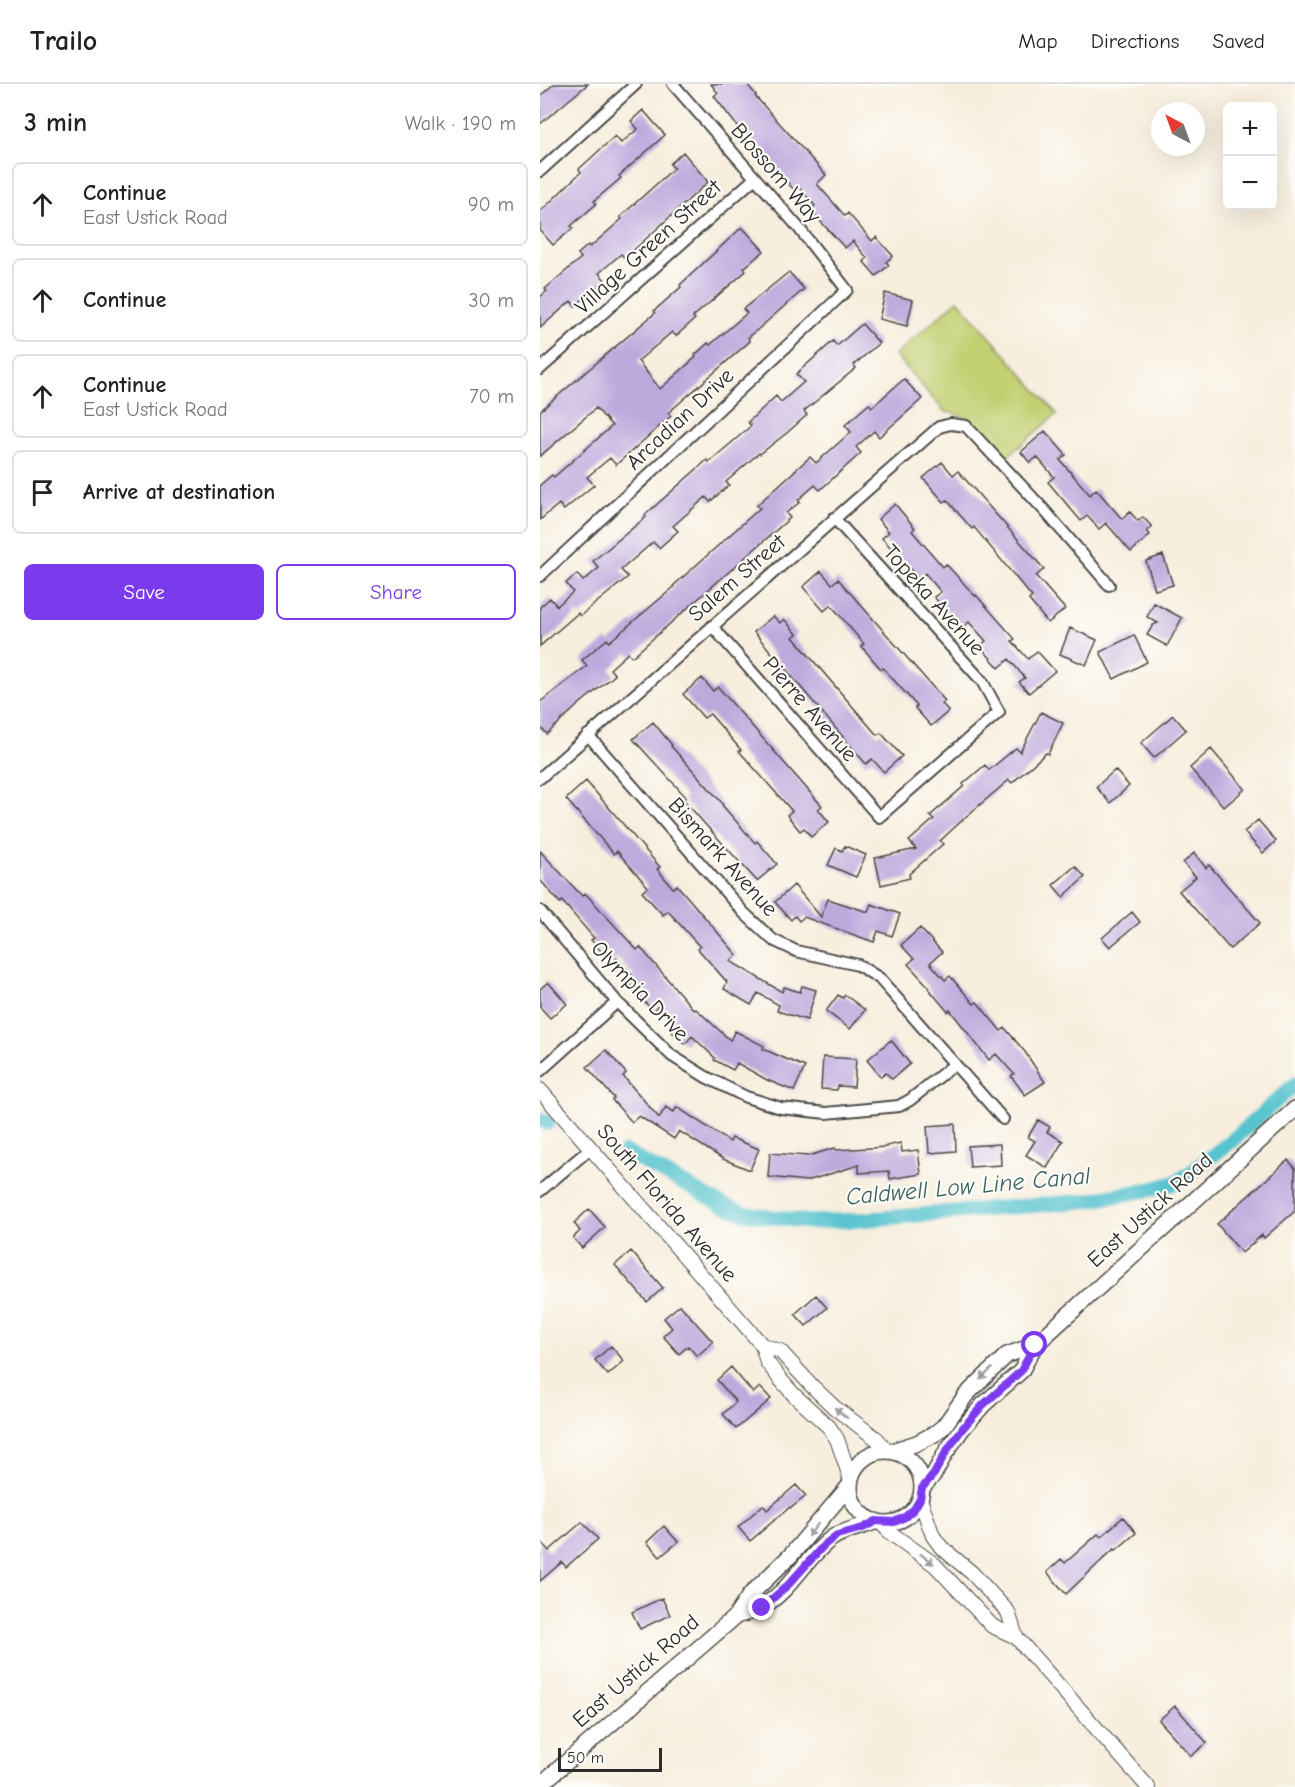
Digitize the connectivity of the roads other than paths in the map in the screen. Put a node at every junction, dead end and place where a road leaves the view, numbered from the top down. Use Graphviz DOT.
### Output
graph roads {
  1 [pos="636,84"];
  2 [pos="673,84"];
  3 [pos="540,171"];
  4 [pos="755,178"];
  5 [pos="847,290"];
  6 [pos="540,369"];
  7 [pos="834,518"];
  8 [pos="540,576"];
  9 [pos="1109,585"];
  10 [pos="712,626"];
  11 [pos="588,735"];
  12 [pos="540,778"];
  13 [pos="879,817"];
  14 [pos="540,911"];
  15 [pos="617,1002"];
  16 [pos="955,1064"];
  17 [pos="540,1071"];
  18 [pos="540,1089"];
  19 [pos="1295,1109"];
  20 [pos="1003,1119"];
  21 [pos="591,1148"];
  22 [pos="540,1191"];
  23 [pos="762,1345"];
  24 [pos="1035,1345"];
  25 [pos="889,1450"];
  26 [pos="850,1481"];
  27 [pos="921,1494"];
  28 [pos="879,1522"];
  29 [pos="735,1616"];
  30 [pos="1016,1637"];
  31 [pos="540,1785"];
  32 [pos="1148,1787"];
  1 -- 3 [label="street"];
  2 -- 4 [label="street, Blossom Way"];
  4 -- 5 [label="street, Blossom Way"];
  4 -- 6 [label="street, Village Green Street"];
  5 -- 8 [label="street, Arcadian Drive"];
  7 -- 9 [label="street, Salem Street"];
  7 -- 10 [label="street, Salem Street"];
  7 -- 13 [label="street, Topeka Avenue"];
  10 -- 11 [label="street, Salem Street"];
  10 -- 13 [label="street, Pierre Avenue"];
  11 -- 12 [label="street, Salem Street"];
  11 -- 16 [label="street, Bismark Avenue"];
  14 -- 15 [label="street, Olympia Drive"];
  15 -- 16 [label="street, Olympia Drive"];
  15 -- 17 [label="street"];
  16 -- 20 [label="street, Bismark Avenue"];
  18 -- 21 [label="street, South Florida Avenue"];
  19 -- 24 [label="main road, East Ustick Road"];
  21 -- 22 [label="street"];
  21 -- 23 [label="street, South Florida Avenue"];
  25 -- 23 [label="street, South Florida Avenue, one-way"];
  23 -- 26 [label="street, South Florida Avenue"];
  24 -- 25 [label="main road, East Ustick Road, one-way"];
  24 -- 27 [label="main road, East Ustick Road"];
  25 -- 26 [label="main road"];
  25 -- 27 [label="main road"];
  26 -- 28 [label="main road"];
  26 -- 29 [label="main road, East Ustick Road, one-way"];
  27 -- 28 [label="main road"];
  27 -- 30 [label="street"];
  28 -- 29 [label="main road, East Ustick Road"];
  28 -- 30 [label="street, one-way"];
  29 -- 31 [label="main road, East Ustick Road"];
  30 -- 32 [label="street"];
}
